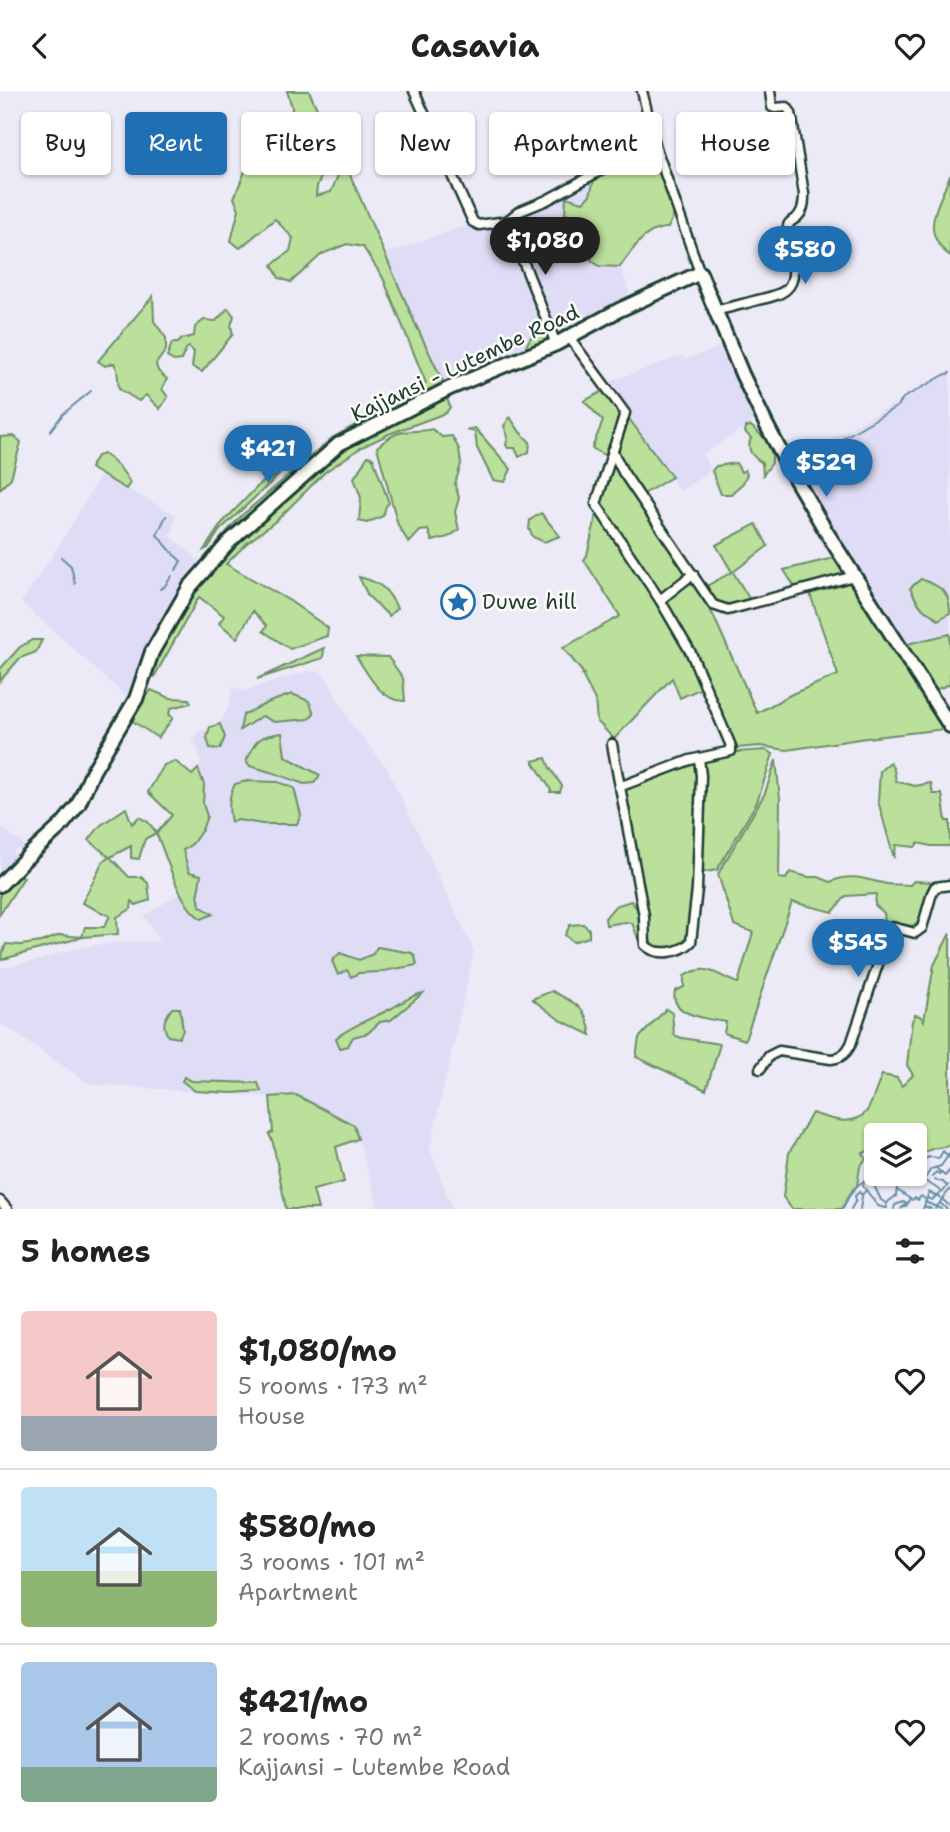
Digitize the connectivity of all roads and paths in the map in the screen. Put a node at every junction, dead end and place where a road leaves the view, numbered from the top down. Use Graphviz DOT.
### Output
graph roads {
  1 [pos="414,91"];
  2 [pos="642,91"];
  3 [pos="770,91"];
  4 [pos="647,112"];
  5 [pos="662,165"];
  6 [pos="593,175"];
  7 [pos="507,221"];
  8 [pos="700,273"];
  9 [pos="717,310"];
  10 [pos="569,337"];
  11 [pos="556,344"];
  12 [pos="612,450"];
  13 [pos="693,574"];
  14 [pos="855,576"];
  15 [pos="660,600"];
  16 [pos="950,726"];
  17 [pos="612,744"];
  18 [pos="699,758"];
  19 [pos="619,787"];
  20 [pos="0,885"];
  21 [pos="950,885"];
  22 [pos="760,1069"];
  23 [pos="0,1201"];
  24 [pos="7,1209"];
  1 -- 7 [label="street"];
  2 -- 4 [label="street"];
  3 -- 9 [label="street"];
  5 -- 8 [label="street"];
  6 -- 7 [label="street"];
  7 -- 11 [label="street"];
  8 -- 9 [label="street"];
  8 -- 10 [label="street, Kajjansi - Lutembe Road"];
  9 -- 14 [label="street"];
  10 -- 11 [label="street, Kajjansi - Lutembe Road"];
  10 -- 12 [label="street"];
  11 -- 20 [label="street, Kajjansi - Lutembe Road"];
  12 -- 13 [label="street"];
  12 -- 15 [label="street"];
  13 -- 14 [label="street"];
  13 -- 15 [label="street"];
  14 -- 16 [label="street"];
  15 -- 18 [label="street"];
  17 -- 19 [label="street"];
  18 -- 19 [label="street"];
  18 -- 19 [label="street"];
  21 -- 22 [label="street"];
  23 -- 24 [label="street"];
}
